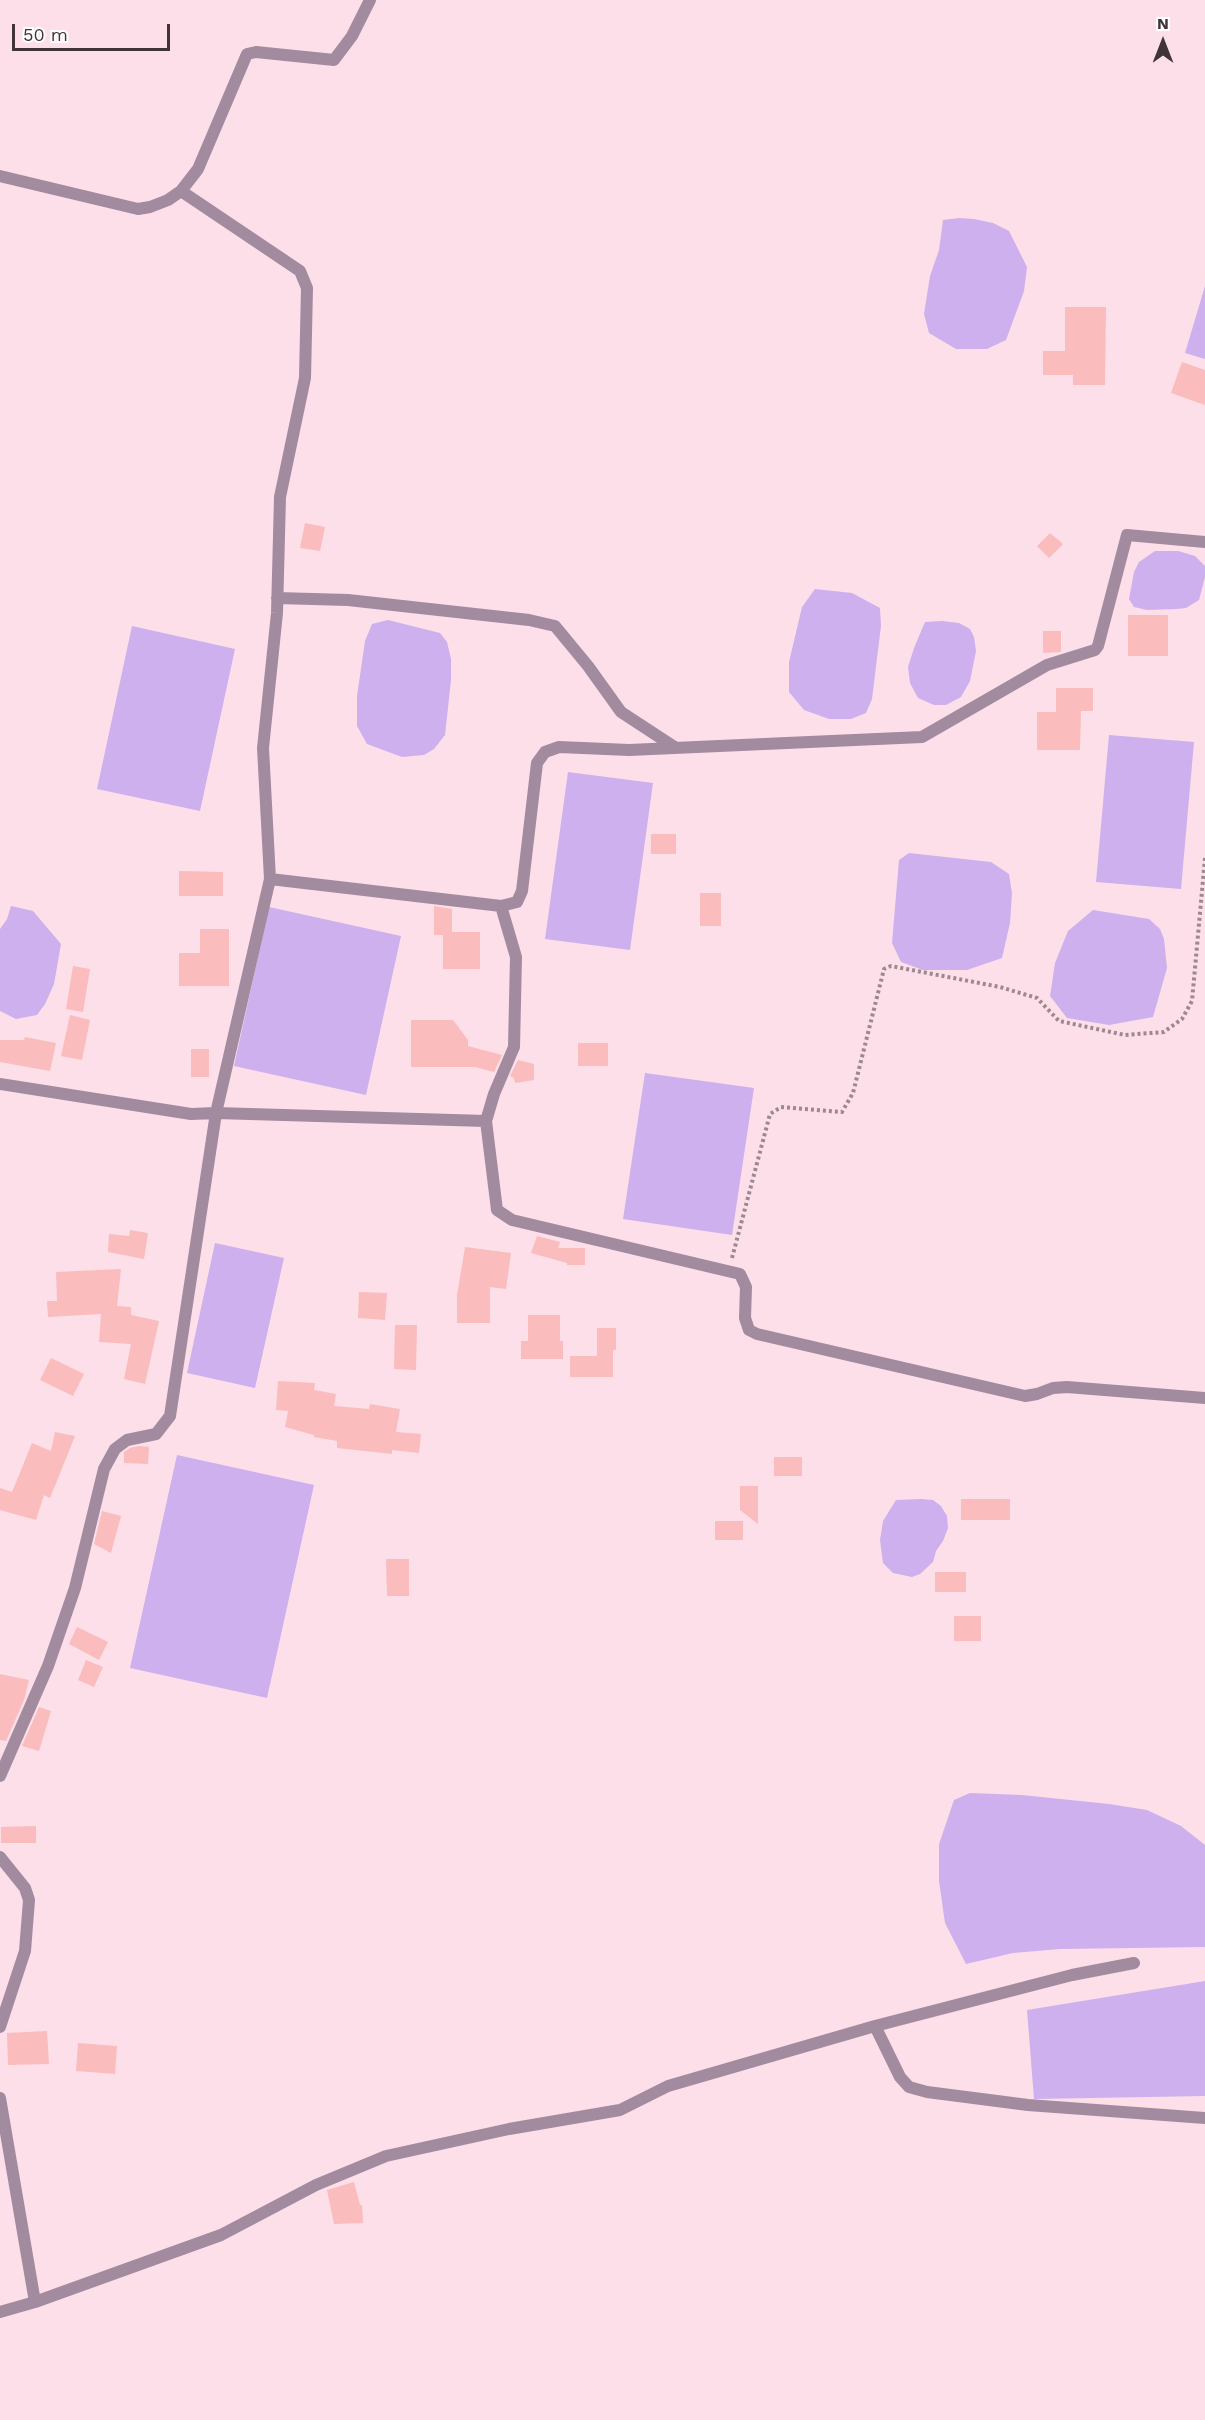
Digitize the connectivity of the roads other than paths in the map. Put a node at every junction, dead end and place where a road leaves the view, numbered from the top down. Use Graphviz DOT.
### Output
graph roads {
  1 [pos="370,0"];
  2 [pos="0,176"];
  3 [pos="181,191"];
  4 [pos="1205,542"];
  5 [pos="277,598"];
  6 [pos="676,748"];
  7 [pos="270,879"];
  8 [pos="501,906"];
  9 [pos="0,1084"];
  10 [pos="216,1113"];
  11 [pos="486,1121"];
  12 [pos="1205,1398"];
  13 [pos="0,1776"];
  14 [pos="0,1857"];
  15 [pos="1134,1963"];
  16 [pos="875,2026"];
  17 [pos="0,2027"];
  18 [pos="0,2098"];
  19 [pos="1205,2118"];
  20 [pos="34,2302"];
  21 [pos="0,2312"];
  1 -- 3 [label="street"];
  2 -- 3 [label="street"];
  3 -- 5 [label="street"];
  4 -- 6 [label="street"];
  5 -- 6 [label="street"];
  5 -- 7 [label="street"];
  6 -- 8 [label="street"];
  7 -- 8 [label="street"];
  7 -- 10 [label="street"];
  8 -- 11 [label="street"];
  9 -- 10 [label="street"];
  10 -- 11 [label="street"];
  10 -- 13 [label="street"];
  11 -- 12 [label="street"];
  14 -- 17 [label="street"];
  15 -- 16 [label="street"];
  16 -- 19 [label="street"];
  16 -- 20 [label="street"];
  18 -- 20 [label="street"];
  20 -- 21 [label="street"];
}
